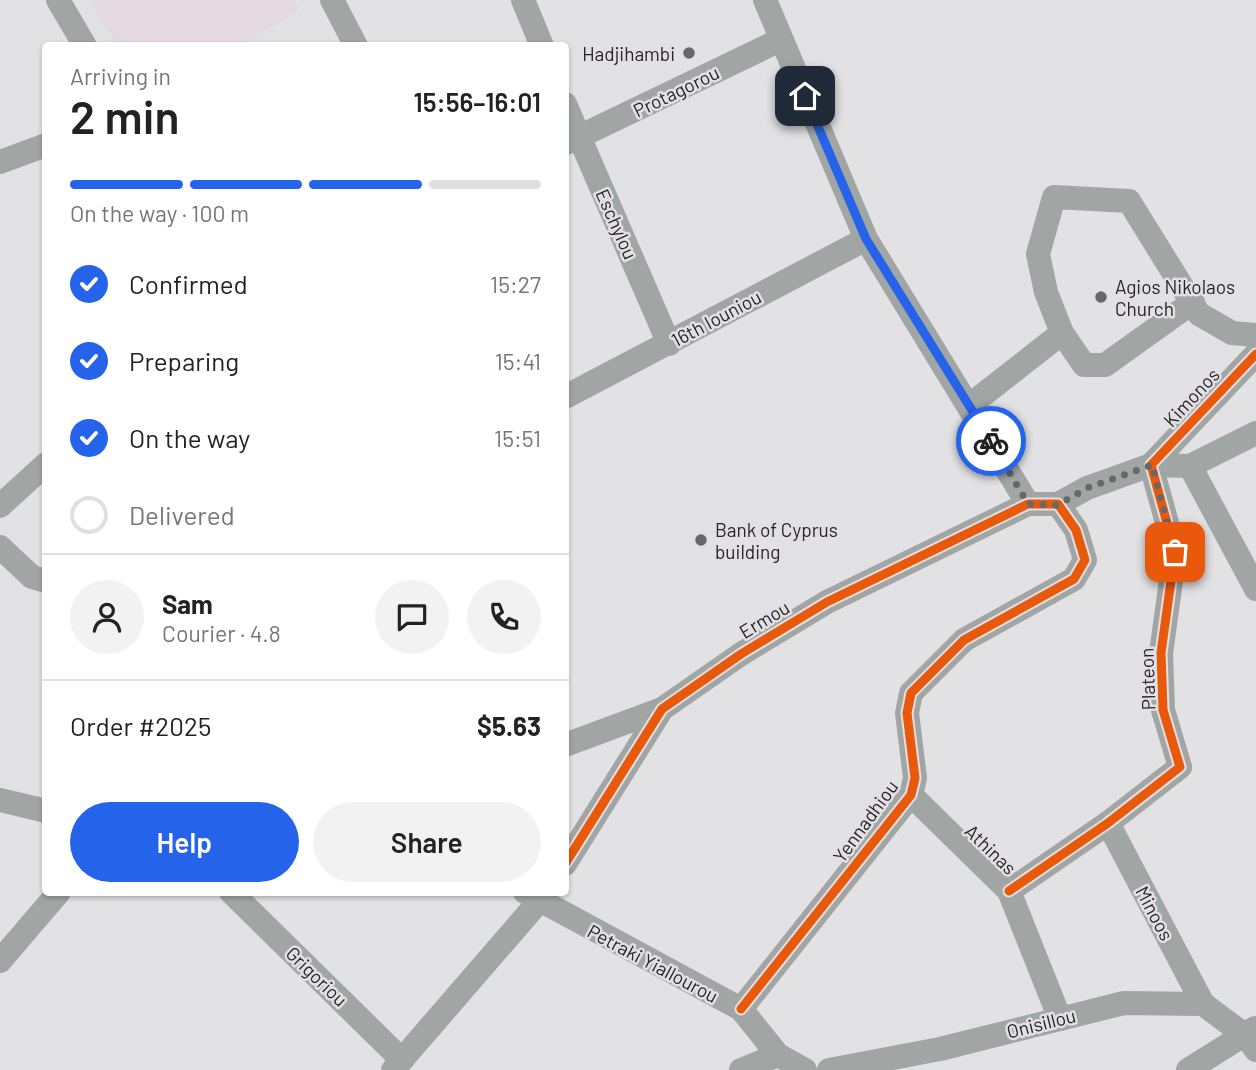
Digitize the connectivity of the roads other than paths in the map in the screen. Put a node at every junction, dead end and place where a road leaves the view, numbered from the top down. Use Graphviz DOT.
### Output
graph roads {
  1 [pos="58,0"];
  2 [pos="332,0"];
  3 [pos="523,0"];
  4 [pos="765,0"];
  5 [pos="83,42"];
  6 [pos="354,42"];
  7 [pos="539,42"];
  8 [pos="772,44"];
  9 [pos="572,140"];
  10 [pos="42,146"];
  11 [pos="0,162"];
  12 [pos="866,239"];
  13 [pos="1193,302"];
  14 [pos="1062,333"];
  15 [pos="1256,335"];
  16 [pos="669,344"];
  17 [pos="1256,354"];
  18 [pos="569,395"];
  19 [pos="970,405"];
  20 [pos="1256,432"];
  21 [pos="1152,465"];
  22 [pos="1190,466"];
  23 [pos="42,468"];
  24 [pos="1028,504"];
  25 [pos="1058,505"];
  26 [pos="0,506"];
  27 [pos="0,547"];
  28 [pos="42,580"];
  29 [pos="1256,589"];
  30 [pos="662,709"];
  31 [pos="569,744"];
  32 [pos="911,795"];
  33 [pos="0,800"];
  34 [pos="42,810"];
  35 [pos="1108,823"];
  36 [pos="569,858"];
  37 [pos="1009,891"];
  38 [pos="56,896"];
  39 [pos="235,896"];
  40 [pos="537,896"];
  41 [pos="0,961"];
  42 [pos="1203,1004"];
  43 [pos="741,1010"];
  44 [pos="1060,1019"];
  45 [pos="1252,1038"];
  46 [pos="778,1055"];
  47 [pos="398,1065"];
  48 [pos="741,1070"];
  49 [pos="805,1070"];
  50 [pos="829,1070"];
  51 [pos="1188,1070"];
  1 -- 5 [label="street"];
  2 -- 6 [label="street"];
  3 -- 7 [label="street"];
  4 -- 12 [label="street"];
  8 -- 9 [label="street, Protagorou"];
  9 -- 16 [label="street, Eschylou"];
  10 -- 11 [label="street"];
  12 -- 16 [label="street, 16th Iouniou"];
  12 -- 19 [label="street"];
  13 -- 14 [label="street"];
  13 -- 14 [label="street"];
  13 -- 15 [label="street"];
  14 -- 19 [label="street"];
  16 -- 18 [label="street, 16th Iouniou"];
  17 -- 21 [label="street, Kimonos"];
  19 -- 24 [label="street"];
  20 -- 22 [label="street"];
  21 -- 22 [label="street"];
  21 -- 25 [label="street"];
  21 -- 35 [label="street, Plateon"];
  22 -- 29 [label="street"];
  23 -- 26 [label="street"];
  24 -- 25 [label="street, Ermou"];
  24 -- 30 [label="street, Ermou"];
  25 -- 32 [label="street, Yennadhiou"];
  27 -- 28 [label="street"];
  30 -- 31 [label="street"];
  30 -- 36 [label="street, Ermou"];
  32 -- 37 [label="street, Athinas"];
  32 -- 43 [label="street, Yennadhiou"];
  33 -- 34 [label="street"];
  35 -- 37 [label="street, Plateon"];
  35 -- 42 [label="street, Minoos"];
  37 -- 44 [label="street, Athinas"];
  38 -- 41 [label="street"];
  39 -- 47 [label="street, Grigoriou"];
  40 -- 43 [label="street, Petraki Yiallourou"];
  40 -- 47 [label="street"];
  42 -- 44 [label="street, Onisillou"];
  42 -- 45 [label="street"];
  43 -- 46 [label="street, Petraki Yiallourou"];
  44 -- 50 [label="street, Onisillou"];
  45 -- 51 [label="street"];
  46 -- 48 [label="street"];
  46 -- 49 [label="street, Petraki Yiallourou"];
}
